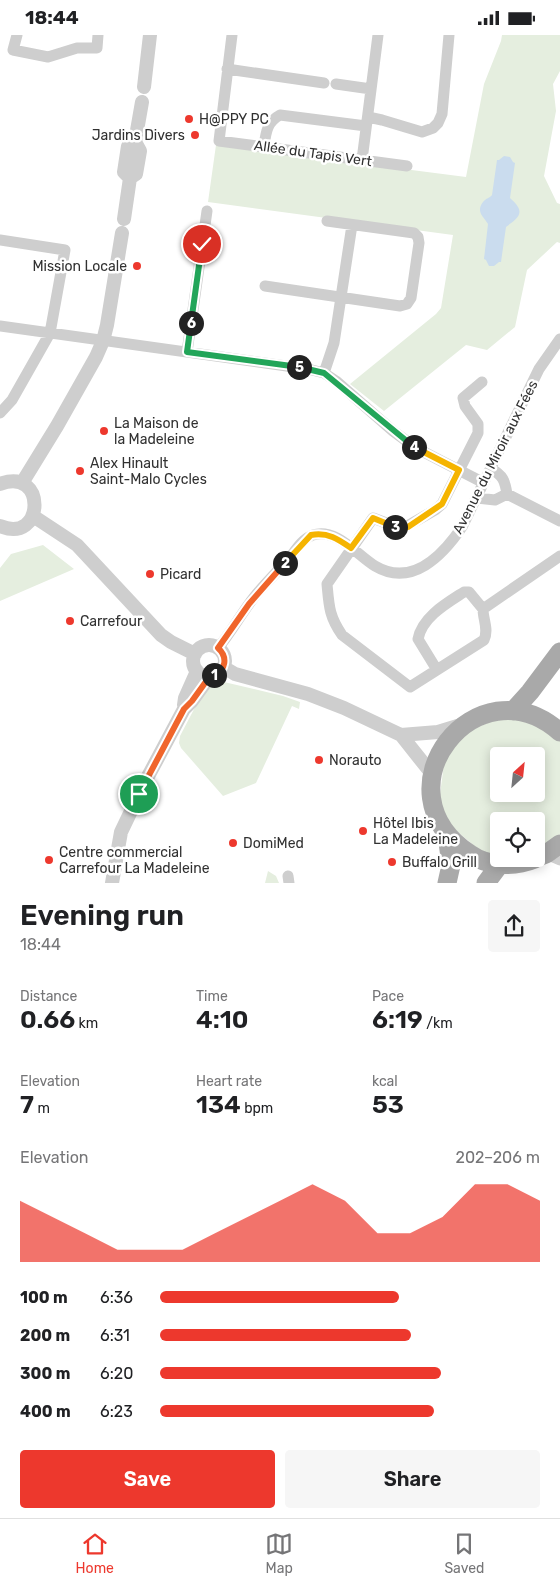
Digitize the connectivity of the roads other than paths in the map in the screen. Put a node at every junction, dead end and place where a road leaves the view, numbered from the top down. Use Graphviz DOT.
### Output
graph roads {
  1 [pos="17,35"];
  2 [pos="98,35"];
  3 [pos="150,35"];
  4 [pos="232,35"];
  5 [pos="378,35"];
  6 [pos="449,35"];
  7 [pos="227,69"];
  8 [pos="324,83"];
  9 [pos="336,84"];
  10 [pos="144,87"];
  11 [pos="371,89"];
  12 [pos="142,103"];
  13 [pos="367,122"];
  14 [pos="264,146"];
  15 [pos="362,160"];
  16 [pos="407,166"];
  17 [pos="207,211"];
  18 [pos="124,219"];
  19 [pos="327,221"];
  20 [pos="352,225"];
  21 [pos="122,233"];
  22 [pos="0,240"];
  23 [pos="265,286"];
  24 [pos="340,297"];
  25 [pos="0,326"];
  26 [pos="50,333"];
  27 [pos="560,339"];
  28 [pos="104,341"];
  29 [pos="187,352"];
  30 [pos="324,373"];
  31 [pos="482,382"];
  32 [pos="0,413"];
  33 [pos="491,469"];
  34 [pos="459,470"];
  35 [pos="0,483"];
  36 [pos="22,483"];
  37 [pos="484,483"];
  38 [pos="507,494"];
  39 [pos="476,498"];
  40 [pos="33,516"];
  41 [pos="560,521"];
  42 [pos="2,530"];
  43 [pos="351,548"];
  44 [pos="560,556"];
  45 [pos="483,609"];
  46 [pos="218,648"];
  47 [pos="560,652"];
  48 [pos="195,654"];
  49 [pos="223,667"];
  50 [pos="437,670"];
  51 [pos="203,673"];
  52 [pos="512,711"];
  53 [pos="464,724"];
  54 [pos="560,732"];
  55 [pos="401,735"];
  56 [pos="432,774"];
  57 [pos="447,835"];
  58 [pos="490,861"];
  59 [pos="498,867"];
  60 [pos="112,883"];
  61 [pos="447,883"];
  62 [pos="486,883"];
  1 -- 2 [label="street"];
  3 -- 10 [label="street"];
  4 -- 7 [label="street"];
  5 -- 11 [label="street"];
  6 -- 13 [label="street"];
  7 -- 8 [label="street"];
  7 -- 14 [label="street, Allée du Tapis Vert"];
  9 -- 11 [label="street"];
  11 -- 13 [label="street"];
  12 -- 18 [label="street"];
  13 -- 14 [label="street"];
  13 -- 15 [label="street"];
  14 -- 15 [label="street, Allée du Tapis Vert"];
  15 -- 16 [label="street, Allée du Tapis Vert"];
  17 -- 29 [label="street"];
  19 -- 20 [label="street"];
  20 -- 24 [label="street"];
  20 -- 24 [label="street"];
  21 -- 28 [label="street"];
  22 -- 26 [label="street"];
  23 -- 24 [label="street"];
  24 -- 30 [label="street"];
  25 -- 26 [label="street"];
  26 -- 28 [label="street"];
  26 -- 32 [label="street"];
  27 -- 33 [label="street, Avenue du Miroir aux Fées"];
  28 -- 29 [label="street"];
  28 -- 36 [label="street"];
  29 -- 30 [label="street"];
  30 -- 34 [label="street"];
  31 -- 34 [label="street"];
  33 -- 37 [label="street, Avenue du Miroir aux Fées"];
  33 -- 38 [label="street"];
  34 -- 37 [label="street"];
  34 -- 43 [label="street"];
  35 -- 36 [label="street"];
  36 -- 40 [label="street"];
  37 -- 39 [label="street, Avenue du Miroir aux Fées"];
  38 -- 39 [label="street"];
  38 -- 41 [label="street"];
  39 -- 43 [label="street, Avenue du Miroir aux Fées"];
  40 -- 42 [label="street"];
  40 -- 48 [label="street"];
  43 -- 46 [label="street, Avenue du Miroir aux Fées"];
  43 -- 50 [label="street"];
  44 -- 45 [label="street"];
  45 -- 50 [label="street"];
  45 -- 50 [label="street"];
  46 -- 48 [label="street"];
  46 -- 49 [label="street"];
  47 -- 52 [label="main road"];
  48 -- 51 [label="street"];
  49 -- 51 [label="street"];
  49 -- 55 [label="street"];
  51 -- 60 [label="street"];
  52 -- 53 [label="main road"];
  52 -- 54 [label="main road"];
  53 -- 55 [label="street"];
  53 -- 56 [label="main road"];
  55 -- 56 [label="street"];
  56 -- 57 [label="main road"];
  57 -- 58 [label="main road"];
  57 -- 61 [label="main road"];
  59 -- 62 [label="main road"];
}
